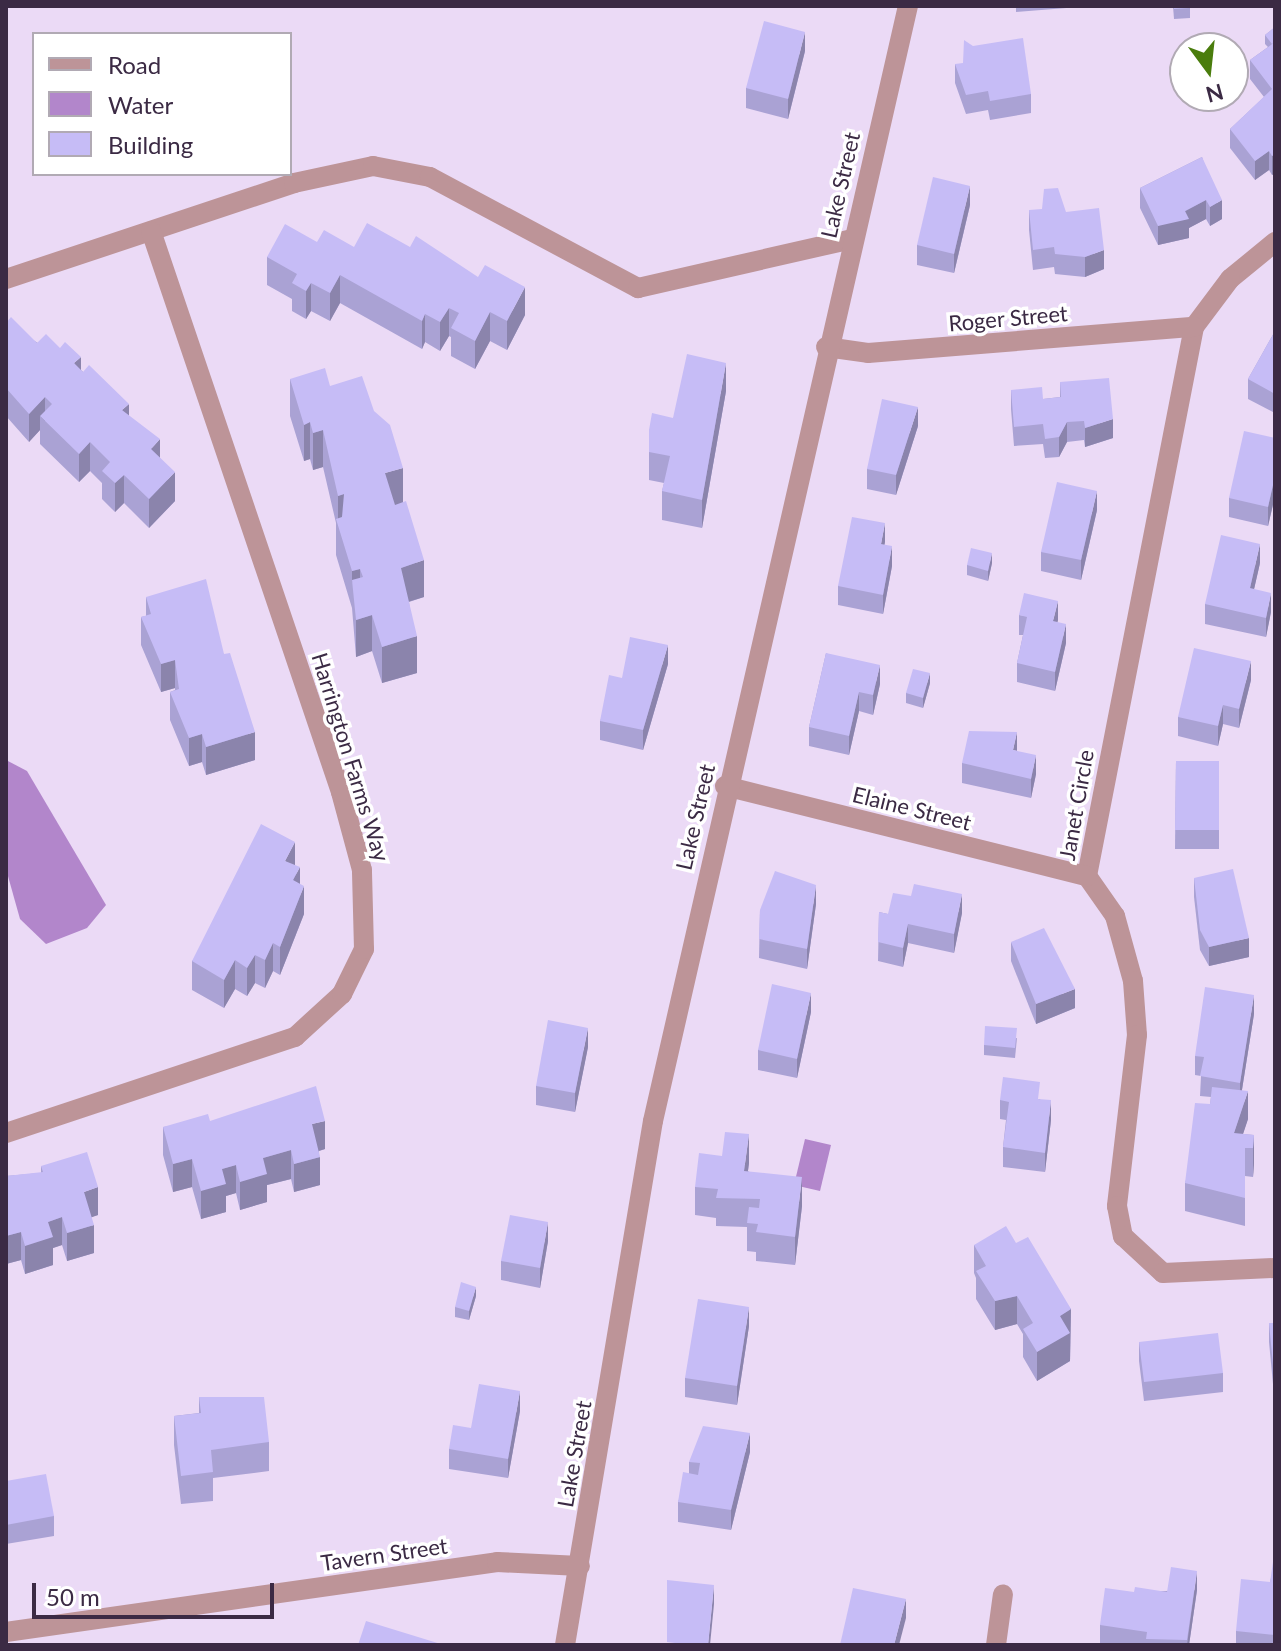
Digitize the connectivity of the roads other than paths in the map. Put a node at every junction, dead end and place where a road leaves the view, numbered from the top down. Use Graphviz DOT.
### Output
graph roads {
  1 [pos="908,6"];
  2 [pos="151,231"];
  3 [pos="852,239"];
  4 [pos="1275,242"];
  5 [pos="6,279"];
  6 [pos="1194,327"];
  7 [pos="826,347"];
  8 [pos="725,786"];
  9 [pos="1087,876"];
  10 [pos="6,1133"];
  11 [pos="1275,1268"];
  12 [pos="580,1566"];
  13 [pos="1003,1594"];
  14 [pos="6,1632"];
  15 [pos="565,1645"];
  16 [pos="996,1645"];
  1 -- 3 [label="street, Lake Street"];
  2 -- 3 [label="street"];
  2 -- 5 [label="street"];
  2 -- 10 [label="street, Harrington Farms Way"];
  3 -- 7 [label="street, Lake Street"];
  4 -- 6 [label="street, Janet Circle"];
  6 -- 7 [label="street, Roger Street"];
  6 -- 9 [label="street, Janet Circle"];
  7 -- 8 [label="street, Lake Street"];
  8 -- 9 [label="street, Elaine Street"];
  8 -- 12 [label="street, Lake Street"];
  9 -- 11 [label="street, Janet Circle"];
  12 -- 14 [label="street, Tavern Street"];
  12 -- 15 [label="street, Lake Street"];
  13 -- 16 [label="street"];
}
